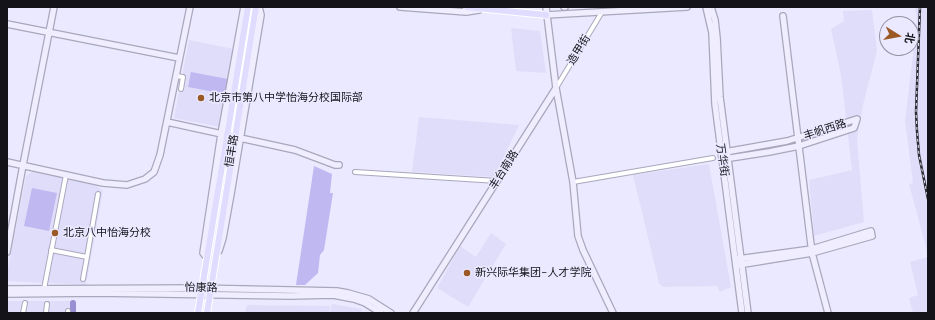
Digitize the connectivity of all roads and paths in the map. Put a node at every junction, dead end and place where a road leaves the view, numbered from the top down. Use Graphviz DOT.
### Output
graph roads {
  1 [pos="54,7"];
  2 [pos="190,7"];
  3 [pos="244,7"];
  4 [pos="248,7"];
  5 [pos="256,7"];
  6 [pos="259,7"];
  7 [pos="400,7"];
  8 [pos="467,7"];
  9 [pos="541,7"];
  10 [pos="546,7"];
  11 [pos="687,7"];
  12 [pos="706,7"];
  13 [pos="711,7"];
  14 [pos="483,9"];
  15 [pos="602,12"];
  16 [pos="546,15"];
  17 [pos="783,16"];
  18 [pos="7,24"];
  19 [pos="49,32"];
  20 [pos="179,58"];
  21 [pos="176,76"];
  22 [pos="556,88"];
  23 [pos="181,89"];
  24 [pos="167,122"];
  25 [pos="224,134"];
  26 [pos="238,137"];
  27 [pos="798,138"];
  28 [pos="799,146"];
  29 [pos="725,155"];
  30 [pos="713,158"];
  31 [pos="7,162"];
  32 [pos="23,165"];
  33 [pos="339,165"];
  34 [pos="355,172"];
  35 [pos="66,175"];
  36 [pos="497,181"];
  37 [pos="573,182"];
  38 [pos="98,194"];
  39 [pos="51,250"];
  40 [pos="812,251"];
  41 [pos="7,252"];
  42 [pos="87,257"];
  43 [pos="738,262"];
  44 [pos="83,279"];
  45 [pos="7,289"];
  46 [pos="44,289"];
  47 [pos="201,291"];
  48 [pos="210,292"];
  49 [pos="7,294"];
  50 [pos="25,303"];
  51 [pos="47,304"];
  52 [pos="23,313"];
  53 [pos="46,313"];
  54 [pos="198,313"];
  55 [pos="207,313"];
  56 [pos="381,313"];
  57 [pos="391,313"];
  58 [pos="413,313"];
  59 [pos="613,313"];
  60 [pos="742,313"];
  61 [pos="748,313"];
  62 [pos="828,313"];
  1 -- 19 [label="street"];
  2 -- 20 [label="street"];
  3 -- 25 [label="street"];
  4 -- 25 [label="main road, 恒丰路"];
  5 -- 26 [label="main road, 恒丰路"];
  6 -- 26 [label="street"];
  7 -- 14 [label="street"];
  8 -- 14 [label="main road"];
  9 -- 16 [label="street"];
  10 -- 16 [label="street"];
  11 -- 15 [label="street"];
  12 -- 29 [label="street, 万华街"];
  13 -- 29 [label="street, 万华街"];
  14 -- 16 [label="main road"];
  15 -- 16 [label="street"];
  15 -- 22 [label="street, 造甲街"];
  16 -- 22 [label="street"];
  17 -- 27 [label="street"];
  18 -- 19 [label="street"];
  19 -- 20 [label="street"];
  19 -- 32 [label="street"];
  20 -- 21 [label="street"];
  21 -- 23 [label="street"];
  21 -- 24 [label="street"];
  22 -- 36 [label="street, 丰台南路"];
  22 -- 37 [label="street"];
  24 -- 25 [label="street"];
  24 -- 35 [label="street"];
  25 -- 26 [label="street"];
  25 -- 47 [label="main road, 恒丰路"];
  26 -- 33 [label="street"];
  26 -- 48 [label="main road, 恒丰路"];
  27 -- 28 [label="street"];
  27 -- 28 [label="street, 丰帆西路"];
  27 -- 29 [label="street, 丰帆西路"];
  28 -- 29 [label="street, 丰帆西路"];
  28 -- 40 [label="street"];
  29 -- 43 [label="street, 万华街"];
  30 -- 37 [label="street"];
  31 -- 32 [label="street"];
  32 -- 35 [label="street"];
  32 -- 41 [label="street"];
  34 -- 36 [label="street"];
  35 -- 39 [label="street"];
  36 -- 58 [label="street, 丰台南路"];
  37 -- 59 [label="street"];
  38 -- 42 [label="street"];
  39 -- 42 [label="street"];
  39 -- 46 [label="street"];
  40 -- 40 [label="street"];
  40 -- 43 [label="street"];
  40 -- 62 [label="street"];
  42 -- 44 [label="street"];
  43 -- 60 [label="street, 万华街"];
  43 -- 61 [label="street, 万华街"];
  45 -- 46 [label="street, 怡康路"];
  46 -- 47 [label="street, 怡康路"];
  47 -- 48 [label="street, 怡康路"];
  47 -- 49 [label="street, 怡康路"];
  47 -- 54 [label="main road, 恒丰路"];
  48 -- 55 [label="main road, 恒丰路"];
  48 -- 56 [label="street, 怡康路"];
  48 -- 57 [label="street, 怡康路"];
  50 -- 52 [label="street"];
  51 -- 53 [label="street"];
}
